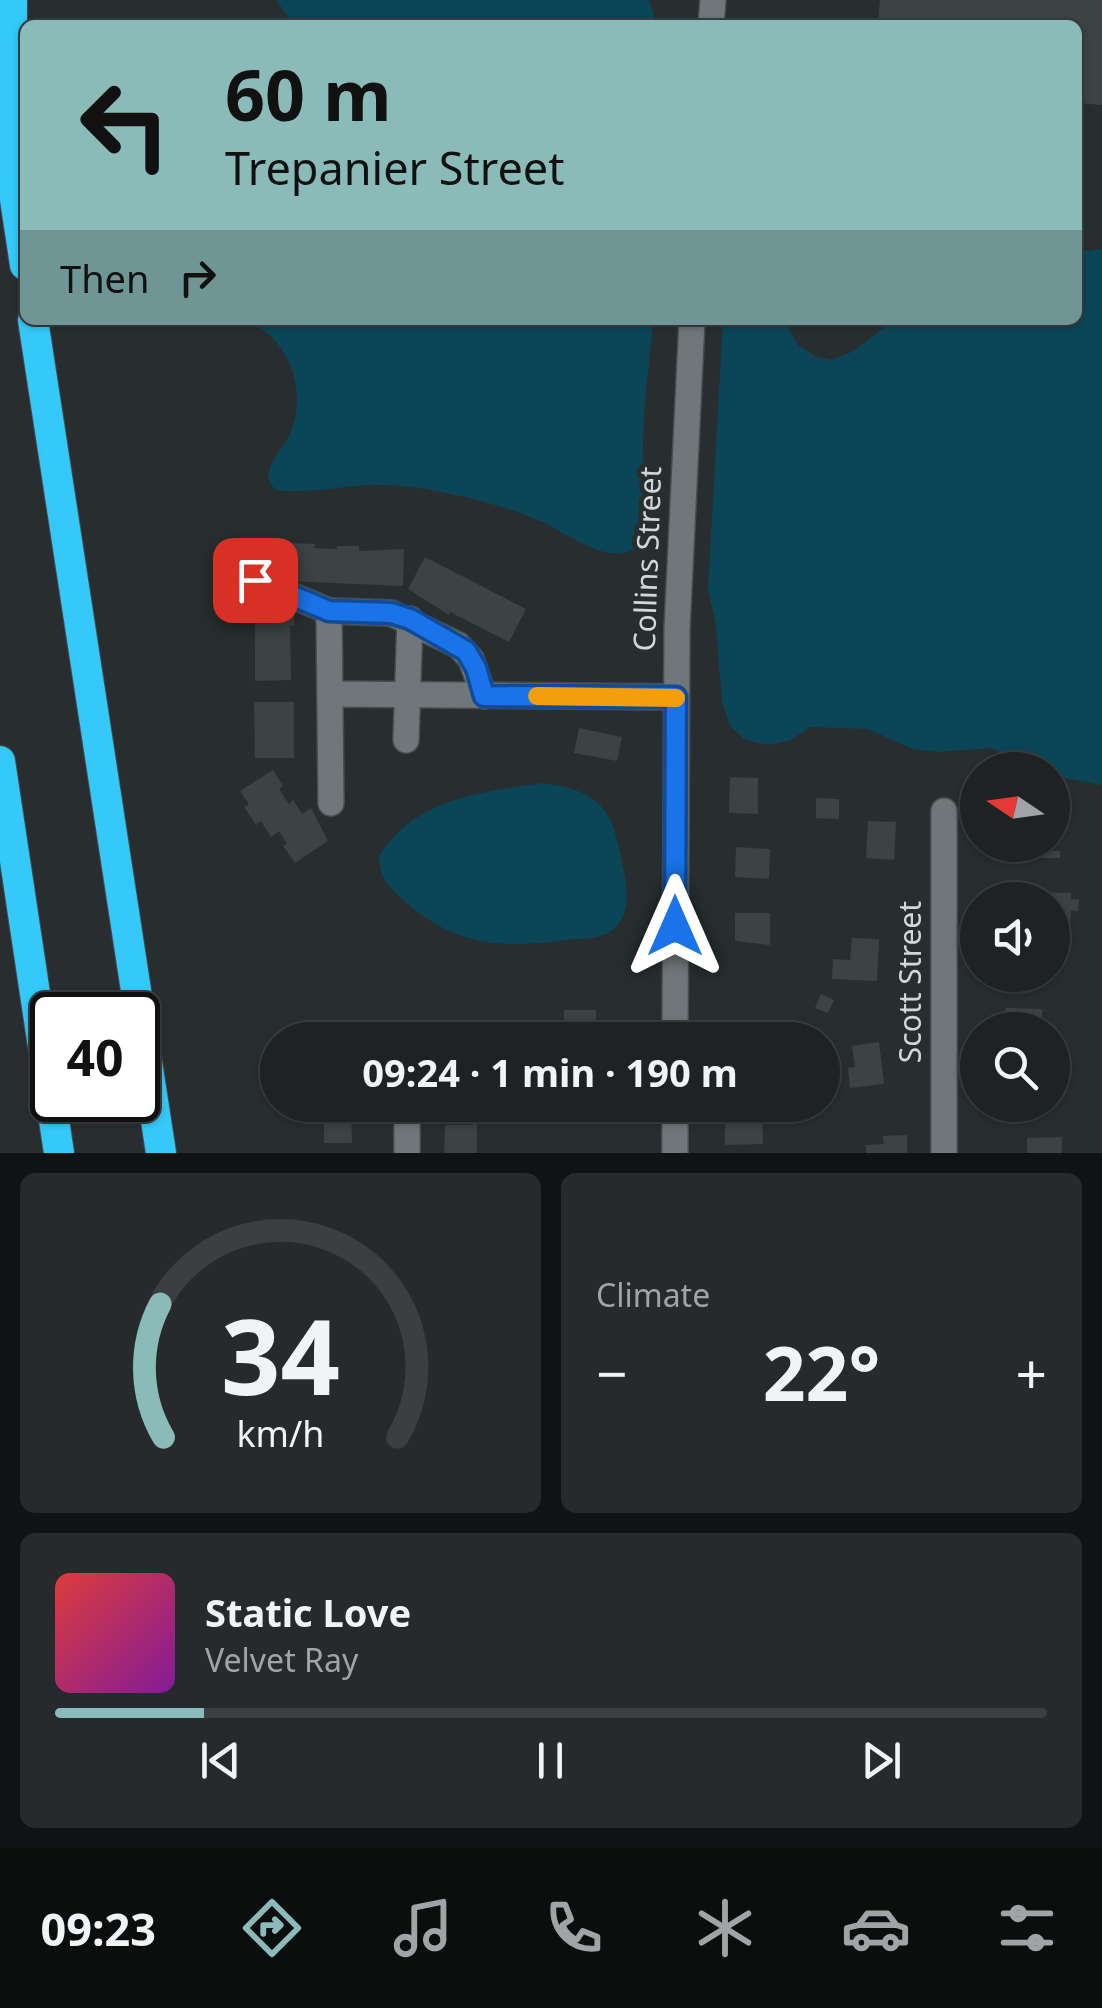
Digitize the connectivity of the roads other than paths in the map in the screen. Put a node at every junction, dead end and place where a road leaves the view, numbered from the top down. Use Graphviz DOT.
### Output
graph roads {
  1 [pos="12,0"];
  2 [pos="0,101"];
  3 [pos="11,173"];
  4 [pos="20,232"];
  5 [pos="35,325"];
  6 [pos="692,325"];
  7 [pos="255,580"];
  8 [pos="329,611"];
  9 [pos="410,619"];
  10 [pos="330,694"];
  11 [pos="408,695"];
  12 [pos="484,696"];
  13 [pos="676,697"];
  14 [pos="406,740"];
  15 [pos="0,761"];
  16 [pos="331,802"];
  17 [pos="944,811"];
  18 [pos="675,1022"];
  19 [pos="406,1122"];
  20 [pos="675,1122"];
  21 [pos="58,1153"];
  22 [pos="161,1153"];
  23 [pos="407,1153"];
  24 [pos="675,1153"];
  25 [pos="944,1153"];
  1 -- 3 [label="highway"];
  2 -- 3 [label="highway"];
  3 -- 4 [label="highway"];
  5 -- 22 [label="highway"];
  6 -- 13 [label="street, Collins Street"];
  7 -- 8 [label="street"];
  8 -- 9 [label="street"];
  8 -- 10 [label="street"];
  9 -- 11 [label="street"];
  9 -- 12 [label="street"];
  10 -- 11 [label="street"];
  10 -- 16 [label="street"];
  11 -- 12 [label="street"];
  11 -- 14 [label="street"];
  12 -- 13 [label="street"];
  13 -- 18 [label="street, Collins Street"];
  15 -- 21 [label="highway"];
  17 -- 25 [label="street, Scott Street"];
  19 -- 23 [label="street"];
  20 -- 24 [label="street"];
}
